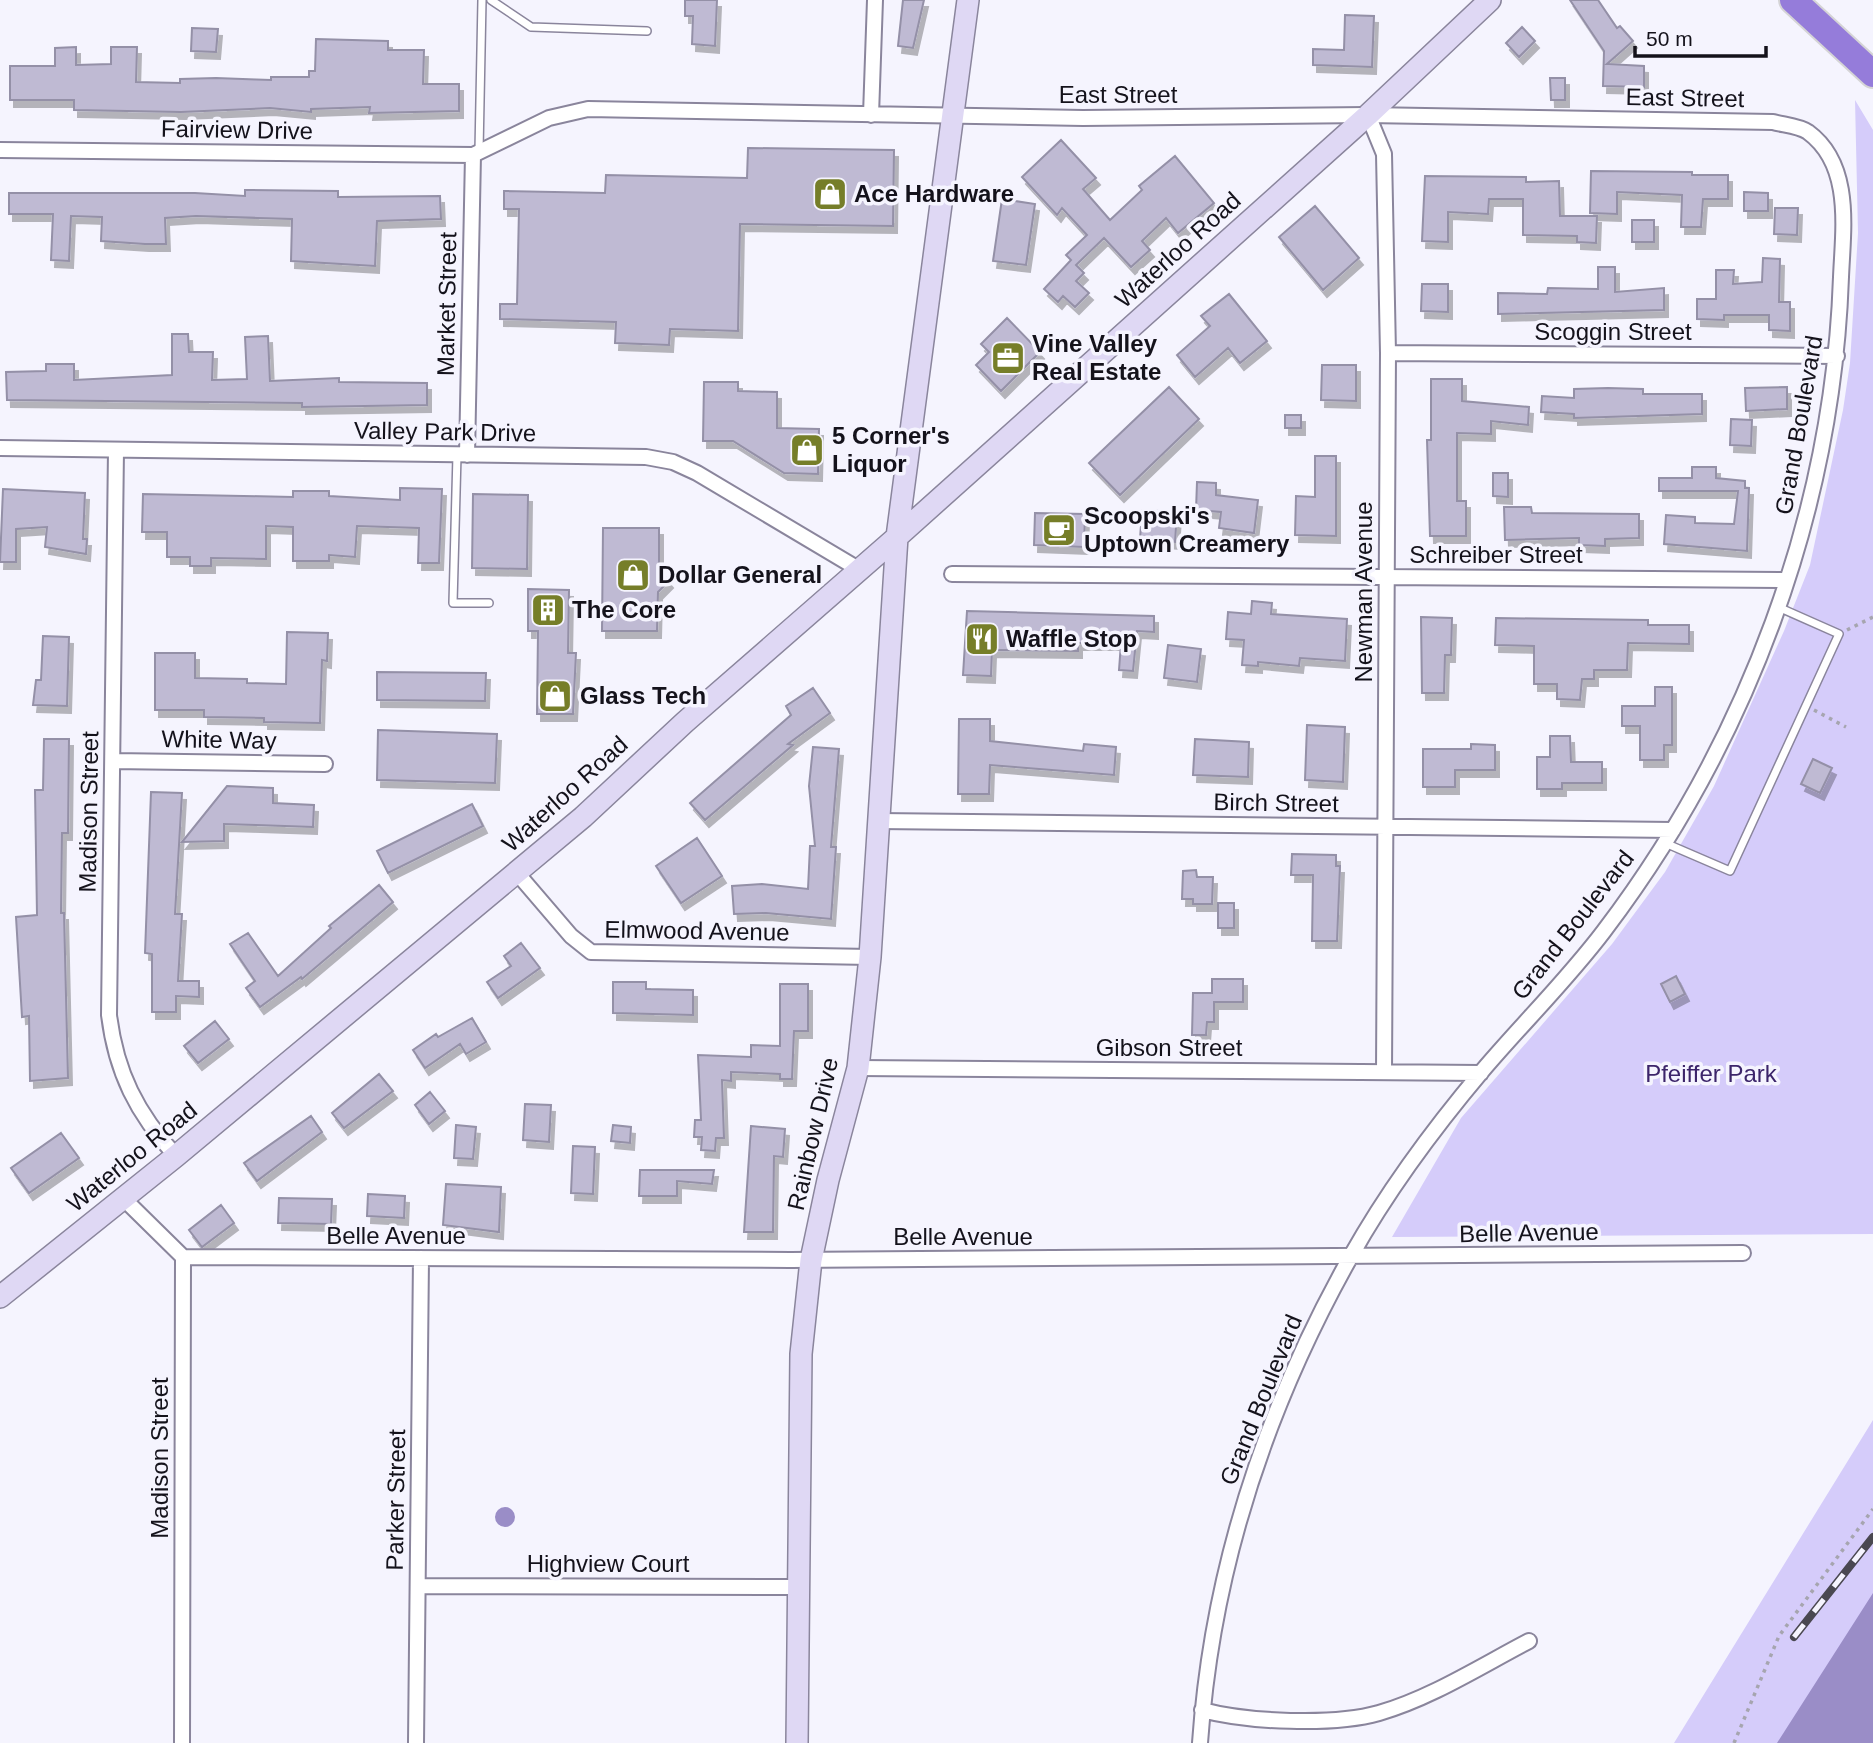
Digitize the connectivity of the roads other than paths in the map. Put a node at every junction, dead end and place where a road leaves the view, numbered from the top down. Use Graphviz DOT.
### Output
graph roads {
  1 [pos="482,0"];
  2 [pos="491,0"];
  3 [pos="875,0"];
  4 [pos="968,0"];
  5 [pos="1490,0"];
  6 [pos="1793,0"];
  7 [pos="648,31"];
  8 [pos="1873,74"];
  9 [pos="871,115"];
  10 [pos="952,116"];
  11 [pos="1368,116"];
  12 [pos="1773,122"];
  13 [pos="0,150"];
  14 [pos="476,153"];
  15 [pos="1388,353"];
  16 [pos="1837,356"];
  17 [pos="0,448"];
  18 [pos="116,450"];
  19 [pos="462,455"];
  20 [pos="897,537"];
  21 [pos="860,570"];
  22 [pos="952,574"];
  23 [pos="1387,577"];
  24 [pos="1787,580"];
  25 [pos="489,603"];
  26 [pos="1778,607"];
  27 [pos="113,761"];
  28 [pos="325,764"];
  29 [pos="878,821"];
  30 [pos="1385,827"];
  31 [pos="1669,837"];
  32 [pos="517,873"];
  33 [pos="870,957"];
  34 [pos="858,1068"];
  35 [pos="1384,1072"];
  36 [pos="1481,1073"];
  37 [pos="176,1156"];
  38 [pos="123,1198"];
  39 [pos="1742,1253"];
  40 [pos="183,1257"];
  41 [pos="421,1258"];
  42 [pos="1350,1258"];
  43 [pos="811,1260"];
  44 [pos="0,1297"];
  45 [pos="418,1586"];
  46 [pos="799,1587"];
  47 [pos="1529,1641"];
  48 [pos="1202,1710"];
  49 [pos="182,1743"];
  50 [pos="416,1743"];
  51 [pos="797,1743"];
  52 [pos="1200,1743"];
  1 -- 14 [label="lane"];
  2 -- 7 [label="lane"];
  3 -- 9 [label="street"];
  4 -- 10 [label="main road, Rainbow Drive"];
  5 -- 11 [label="main road, Waterloo Road"];
  6 -- 8 [label="highway"];
  9 -- 10 [label="street, East Street"];
  9 -- 14 [label="street, East Street"];
  10 -- 11 [label="street, East Street"];
  10 -- 20 [label="main road, Rainbow Drive"];
  11 -- 12 [label="street, East Street"];
  11 -- 15 [label="street, Newman Avenue"];
  11 -- 20 [label="main road, Waterloo Road"];
  12 -- 16 [label="street, Grand Boulevard"];
  13 -- 14 [label="street, Fairview Drive"];
  14 -- 19 [label="street, Market Street"];
  15 -- 16 [label="street, Scoggin Street"];
  15 -- 23 [label="street, Newman Avenue"];
  16 -- 24 [label="street, Grand Boulevard"];
  17 -- 18 [label="street, Valley Park Drive"];
  18 -- 19 [label="street, Valley Park Drive"];
  18 -- 27 [label="street, Madison Street"];
  19 -- 21 [label="street, Valley Park Drive"];
  19 -- 25 [label="lane"];
  20 -- 21 [label="main road, Waterloo Road"];
  20 -- 29 [label="main road, Rainbow Drive"];
  21 -- 32 [label="main road, Waterloo Road"];
  22 -- 23 [label="street, Schreiber Street"];
  23 -- 24 [label="street, Schreiber Street"];
  23 -- 30 [label="street, Newman Avenue"];
  24 -- 26 [label="street, Grand Boulevard"];
  26 -- 31 [label="street, Grand Boulevard"];
  26 -- 31 [label="lane"];
  27 -- 28 [label="street, White Way"];
  27 -- 37 [label="street, Madison Street"];
  29 -- 30 [label="street, Birch Street"];
  29 -- 33 [label="main road, Rainbow Drive"];
  30 -- 31 [label="street, Birch Street"];
  30 -- 35 [label="street, Newman Avenue"];
  31 -- 36 [label="street, Grand Boulevard"];
  32 -- 33 [label="street, Elmwood Avenue"];
  32 -- 37 [label="main road, Waterloo Road"];
  33 -- 34 [label="main road, Rainbow Drive"];
  34 -- 35 [label="street, Gibson Street"];
  34 -- 43 [label="main road, Rainbow Drive"];
  35 -- 36 [label="street, Gibson Street"];
  36 -- 42 [label="street, Grand Boulevard"];
  37 -- 38 [label="main road, Waterloo Road"];
  38 -- 40 [label="street"];
  38 -- 44 [label="main road, Waterloo Road"];
  39 -- 42 [label="street, Belle Avenue"];
  40 -- 41 [label="street, Belle Avenue"];
  40 -- 49 [label="street, Madison Street"];
  41 -- 43 [label="street, Belle Avenue"];
  41 -- 45 [label="street, Parker Street"];
  42 -- 43 [label="street, Belle Avenue"];
  42 -- 48 [label="street, Grand Boulevard"];
  43 -- 46 [label="main road, Rainbow Drive"];
  45 -- 46 [label="street, Highview Court"];
  45 -- 50 [label="street, Parker Street"];
  46 -- 51 [label="main road, Rainbow Drive"];
  47 -- 48 [label="street"];
  48 -- 52 [label="street, Grand Boulevard"];
}
